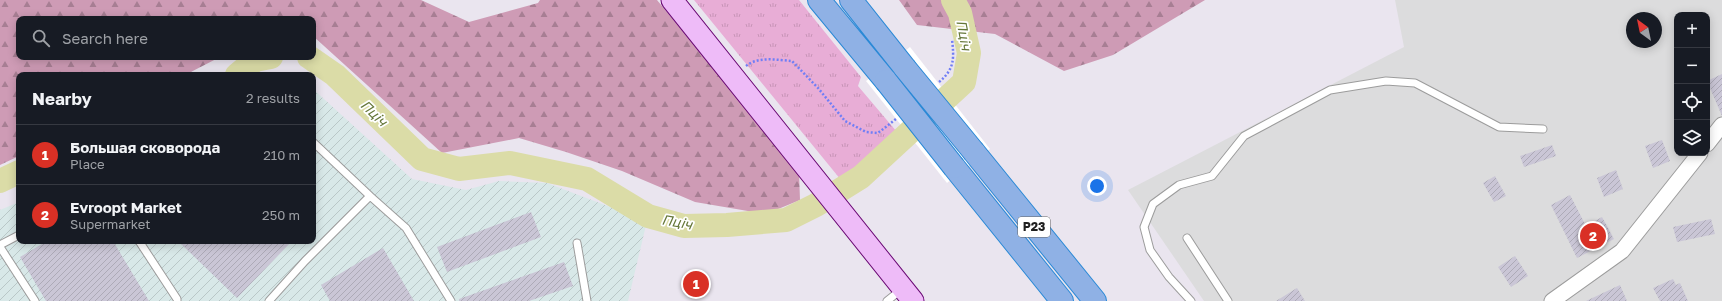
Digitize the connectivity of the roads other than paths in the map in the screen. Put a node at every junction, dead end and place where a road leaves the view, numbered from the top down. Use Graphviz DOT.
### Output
graph roads {
  1 [pos="672,0"];
  2 [pos="819,0"];
  3 [pos="851,0"];
  4 [pos="1722,125"];
  5 [pos="1542,129"];
  6 [pos="1710,140"];
  7 [pos="316,145"];
  8 [pos="1698,156"];
  9 [pos="370,196"];
  10 [pos="16,238"];
  11 [pos="1187,238"];
  12 [pos="577,243"];
  13 [pos="141,244"];
  14 [pos="0,246"];
  15 [pos="901,297"];
  16 [pos="35,301"];
  17 [pos="177,301"];
  18 [pos="269,301"];
  19 [pos="451,301"];
  20 [pos="587,301"];
  21 [pos="1062,301"];
  22 [pos="1095,301"];
  23 [pos="1191,301"];
  24 [pos="1228,301"];
  25 [pos="1552,301"];
  1 -- 15 [label="street"];
  2 -- 21 [label="highway, Р23, bridge"];
  3 -- 22 [label="highway, Р23, bridge"];
  4 -- 6 [label="street"];
  5 -- 23 [label="lane"];
  7 -- 9 [label="lane"];
  8 -- 25 [label="street"];
  9 -- 18 [label="lane"];
  9 -- 19 [label="lane"];
  10 -- 14 [label="lane"];
  11 -- 24 [label="lane"];
  12 -- 20 [label="lane"];
  13 -- 17 [label="lane"];
  14 -- 16 [label="lane"];
}
